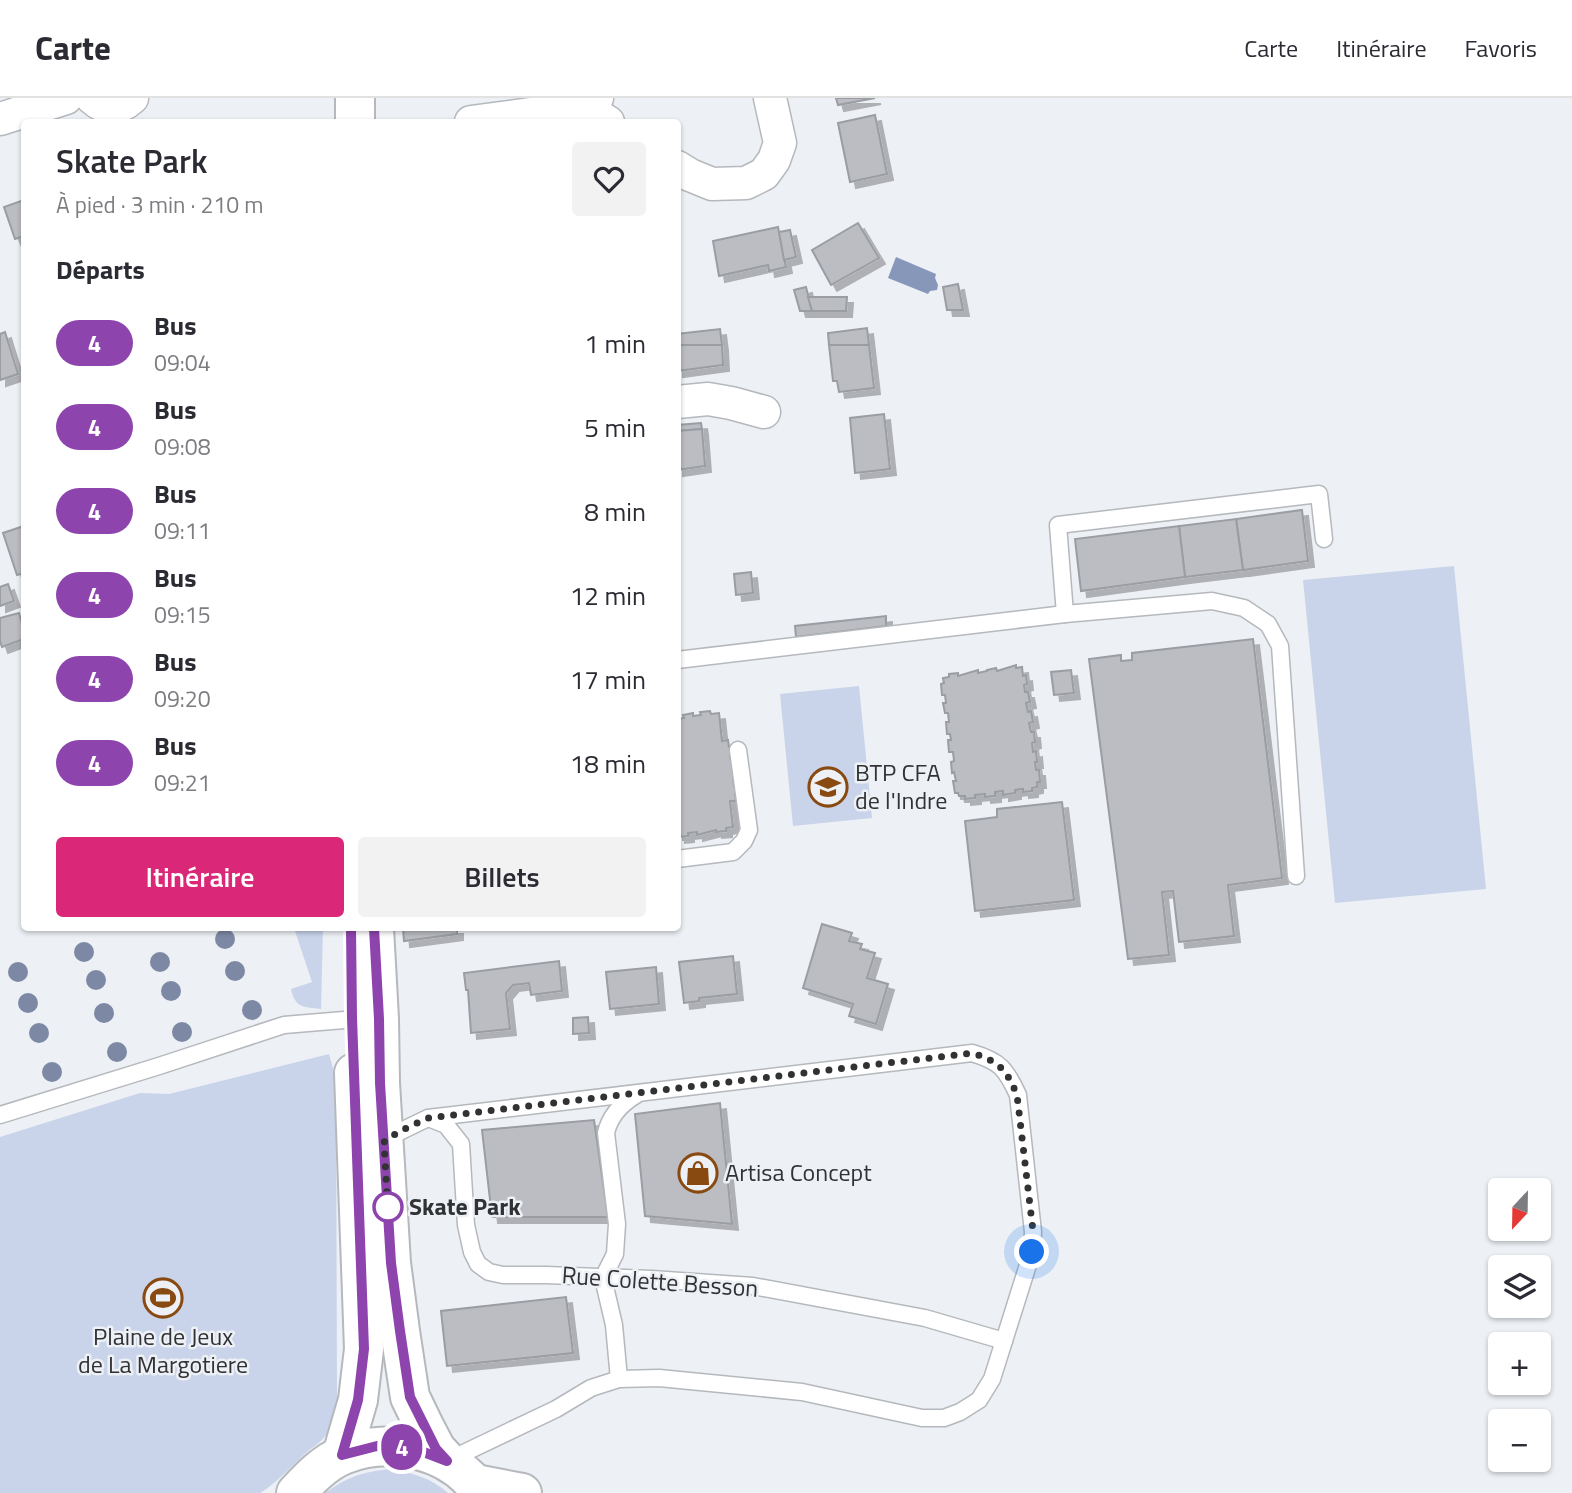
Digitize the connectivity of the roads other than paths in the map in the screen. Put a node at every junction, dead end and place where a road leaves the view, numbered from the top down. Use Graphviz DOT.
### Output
graph roads {
  1 [pos="65,98"];
  2 [pos="92,98"];
  3 [pos="355,98"];
  4 [pos="770,98"];
  5 [pos="135,100"];
  6 [pos="596,109"];
  7 [pos="0,119"];
  8 [pos="355,119"];
  9 [pos="500,119"];
  10 [pos="681,170"];
  11 [pos="681,402"];
  12 [pos="764,412"];
  13 [pos="1324,539"];
  14 [pos="1065,614"];
  15 [pos="681,660"];
  16 [pos="738,750"];
  17 [pos="681,858"];
  18 [pos="1296,876"];
  19 [pos="351,931"];
  20 [pos="374,931"];
  21 [pos="352,1018"];
  22 [pos="638,1094"];
  23 [pos="0,1115"];
  24 [pos="428,1118"];
  25 [pos="384,1142"];
  26 [pos="603,1278"];
  27 [pos="1004,1341"];
  28 [pos="619,1379"];
  29 [pos="342,1455"];
  30 [pos="467,1479"];
  31 [pos="296,1493"];
  32 [pos="522,1493"];
  1 -- 7 [label="street"];
  2 -- 5 [label="street"];
  3 -- 8 [label="main road"];
  4 -- 10 [label="street"];
  6 -- 9 [label="street"];
  11 -- 12 [label="street"];
  13 -- 14 [label="lane"];
  14 -- 15 [label="lane"];
  14 -- 18 [label="lane"];
  16 -- 17 [label="lane"];
  19 -- 21 [label="main road"];
  20 -- 25 [label="main road"];
  21 -- 23 [label="lane"];
  21 -- 29 [label="main road"];
  22 -- 24 [label="lane"];
  22 -- 26 [label="lane"];
  22 -- 27 [label="lane"];
  24 -- 25 [label="lane"];
  24 -- 26 [label="lane, Rue Colette Besson"];
  25 -- 30 [label="main road"];
  26 -- 27 [label="lane, Rue Colette Besson"];
  26 -- 28 [label="lane"];
  27 -- 28 [label="lane"];
  28 -- 30 [label="lane"];
  29 -- 30 [label="main road"];
  29 -- 31 [label="main road"];
  30 -- 32 [label="main road"];
}
